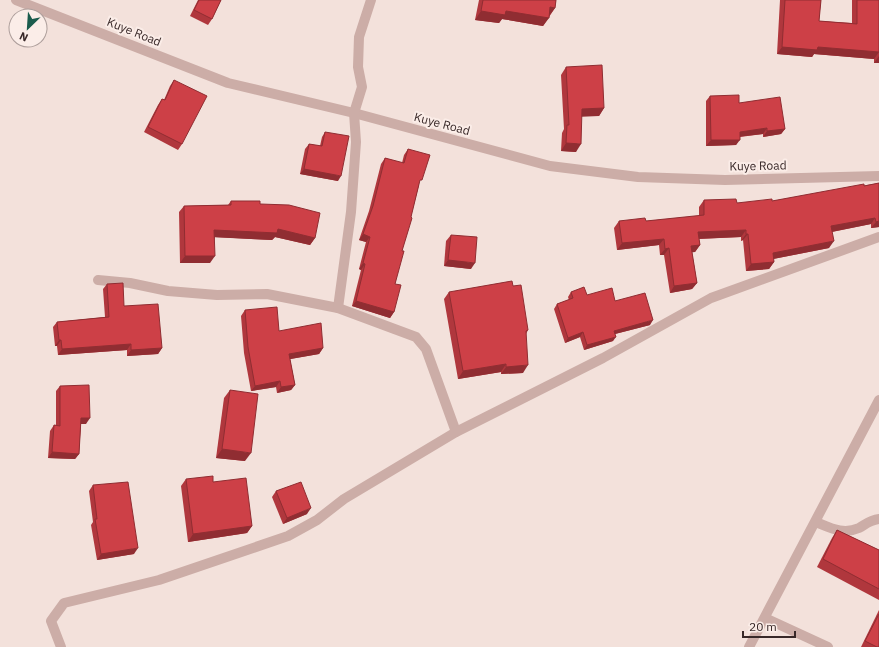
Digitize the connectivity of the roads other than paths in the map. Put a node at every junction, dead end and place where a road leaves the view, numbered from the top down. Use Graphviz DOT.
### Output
graph roads {
  1 [pos="16,0"];
  2 [pos="371,0"];
  3 [pos="31,2"];
  4 [pos="354,113"];
  5 [pos="879,176"];
  6 [pos="879,237"];
  7 [pos="98,280"];
  8 [pos="338,308"];
  9 [pos="879,400"];
  10 [pos="456,432"];
  11 [pos="879,519"];
  12 [pos="816,522"];
  13 [pos="765,618"];
  14 [pos="61,647"];
  15 [pos="750,647"];
  16 [pos="828,647"];
  1 -- 3 [label="street, Kuye Road"];
  2 -- 4 [label="street"];
  3 -- 4 [label="street, Kuye Road"];
  4 -- 5 [label="street, Kuye Road"];
  4 -- 8 [label="street"];
  6 -- 10 [label="street"];
  7 -- 8 [label="street"];
  8 -- 10 [label="street"];
  9 -- 12 [label="street"];
  10 -- 14 [label="street"];
  11 -- 12 [label="street"];
  12 -- 13 [label="street"];
  13 -- 15 [label="street"];
  13 -- 16 [label="street"];
}
